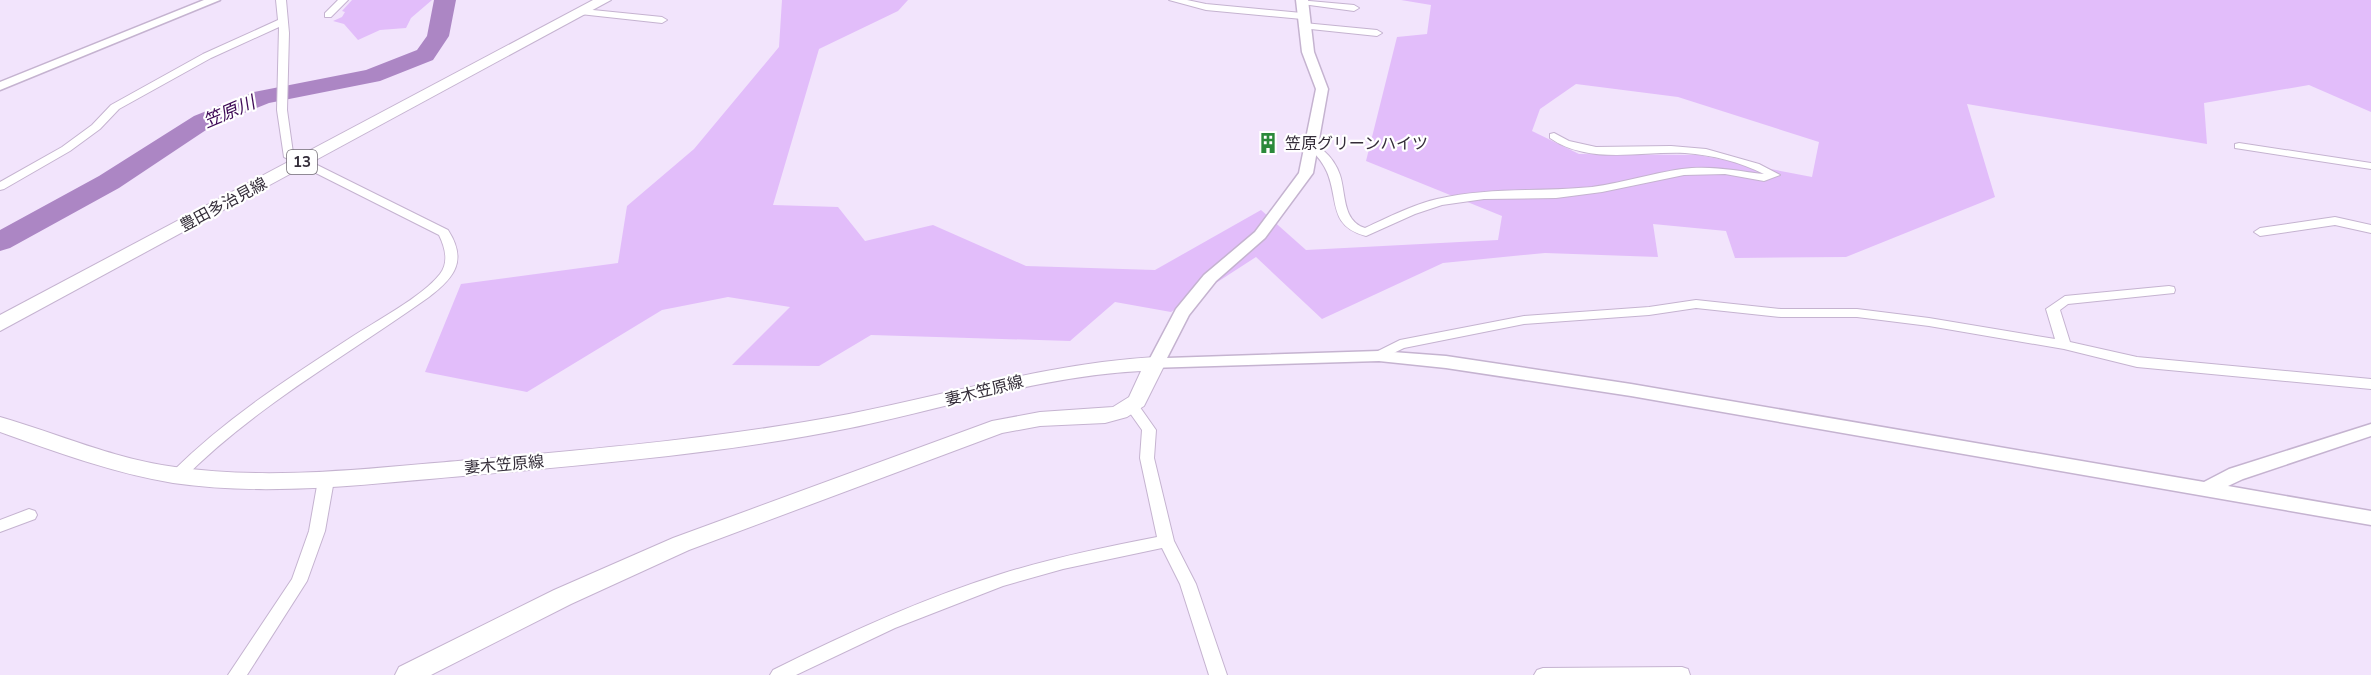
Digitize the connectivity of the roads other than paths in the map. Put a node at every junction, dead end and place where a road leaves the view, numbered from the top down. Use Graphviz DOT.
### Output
graph roads {
  1 [pos="213,0"];
  2 [pos="281,0"];
  3 [pos="343,0"];
  4 [pos="604,0"];
  5 [pos="1174,0"];
  6 [pos="1239,0"];
  7 [pos="1302,1"];
  8 [pos="1354,8"];
  9 [pos="1233,9"];
  10 [pos="583,12"];
  11 [pos="328,15"];
  12 [pos="662,20"];
  13 [pos="1303,21"];
  14 [pos="281,22"];
  15 [pos="1377,33"];
  16 [pos="0,86"];
  17 [pos="1554,136"];
  18 [pos="1310,142"];
  19 [pos="2239,146"];
  20 [pos="300,163"];
  21 [pos="2371,166"];
  22 [pos="0,187"];
  23 [pos="2371,229"];
  24 [pos="2260,232"];
  25 [pos="2169,290"];
  26 [pos="0,324"];
  27 [pos="2064,345"];
  28 [pos="1378,356"];
  29 [pos="1155,364"];
  30 [pos="2371,384"];
  31 [pos="1132,406"];
  32 [pos="0,424"];
  33 [pos="2371,429"];
  34 [pos="177,476"];
  35 [pos="326,480"];
  36 [pos="2207,489"];
  37 [pos="29,515"];
  38 [pos="2371,518"];
  39 [pos="0,526"];
  40 [pos="1166,541"];
  41 [pos="1682,674"];
  42 [pos="237,675"];
  43 [pos="408,675"];
  44 [pos="779,675"];
  45 [pos="1218,675"];
  46 [pos="1543,675"];
  1 -- 16 [label="street"];
  2 -- 14 [label="street"];
  3 -- 11 [label="street"];
  4 -- 10 [label="main road, 豊田多治見線 / 13"];
  5 -- 9 [label="street"];
  6 -- 9 [label="street"];
  7 -- 8 [label="street"];
  7 -- 13 [label="street"];
  9 -- 13 [label="street"];
  10 -- 12 [label="street"];
  10 -- 20 [label="main road, 豊田多治見線 / 13"];
  13 -- 15 [label="street"];
  13 -- 18 [label="street"];
  14 -- 20 [label="street"];
  14 -- 22 [label="street"];
  17 -- 18 [label="street"];
  18 -- 29 [label="street"];
  19 -- 21 [label="street"];
  20 -- 26 [label="main road, 豊田多治見線 / 13"];
  20 -- 34 [label="street"];
  23 -- 24 [label="street"];
  25 -- 27 [label="street"];
  27 -- 28 [label="street"];
  27 -- 30 [label="street"];
  28 -- 29 [label="street"];
  28 -- 36 [label="street"];
  29 -- 31 [label="main road"];
  29 -- 35 [label="main road, 妻木笠原線"];
  31 -- 40 [label="street"];
  31 -- 43 [label="main road"];
  32 -- 34 [label="main road, 妻木笠原線"];
  33 -- 36 [label="street"];
  34 -- 35 [label="main road, 妻木笠原線"];
  35 -- 42 [label="street"];
  36 -- 38 [label="street"];
  37 -- 39 [label="street"];
  40 -- 44 [label="street"];
  40 -- 45 [label="street"];
  41 -- 46 [label="street"];
}
